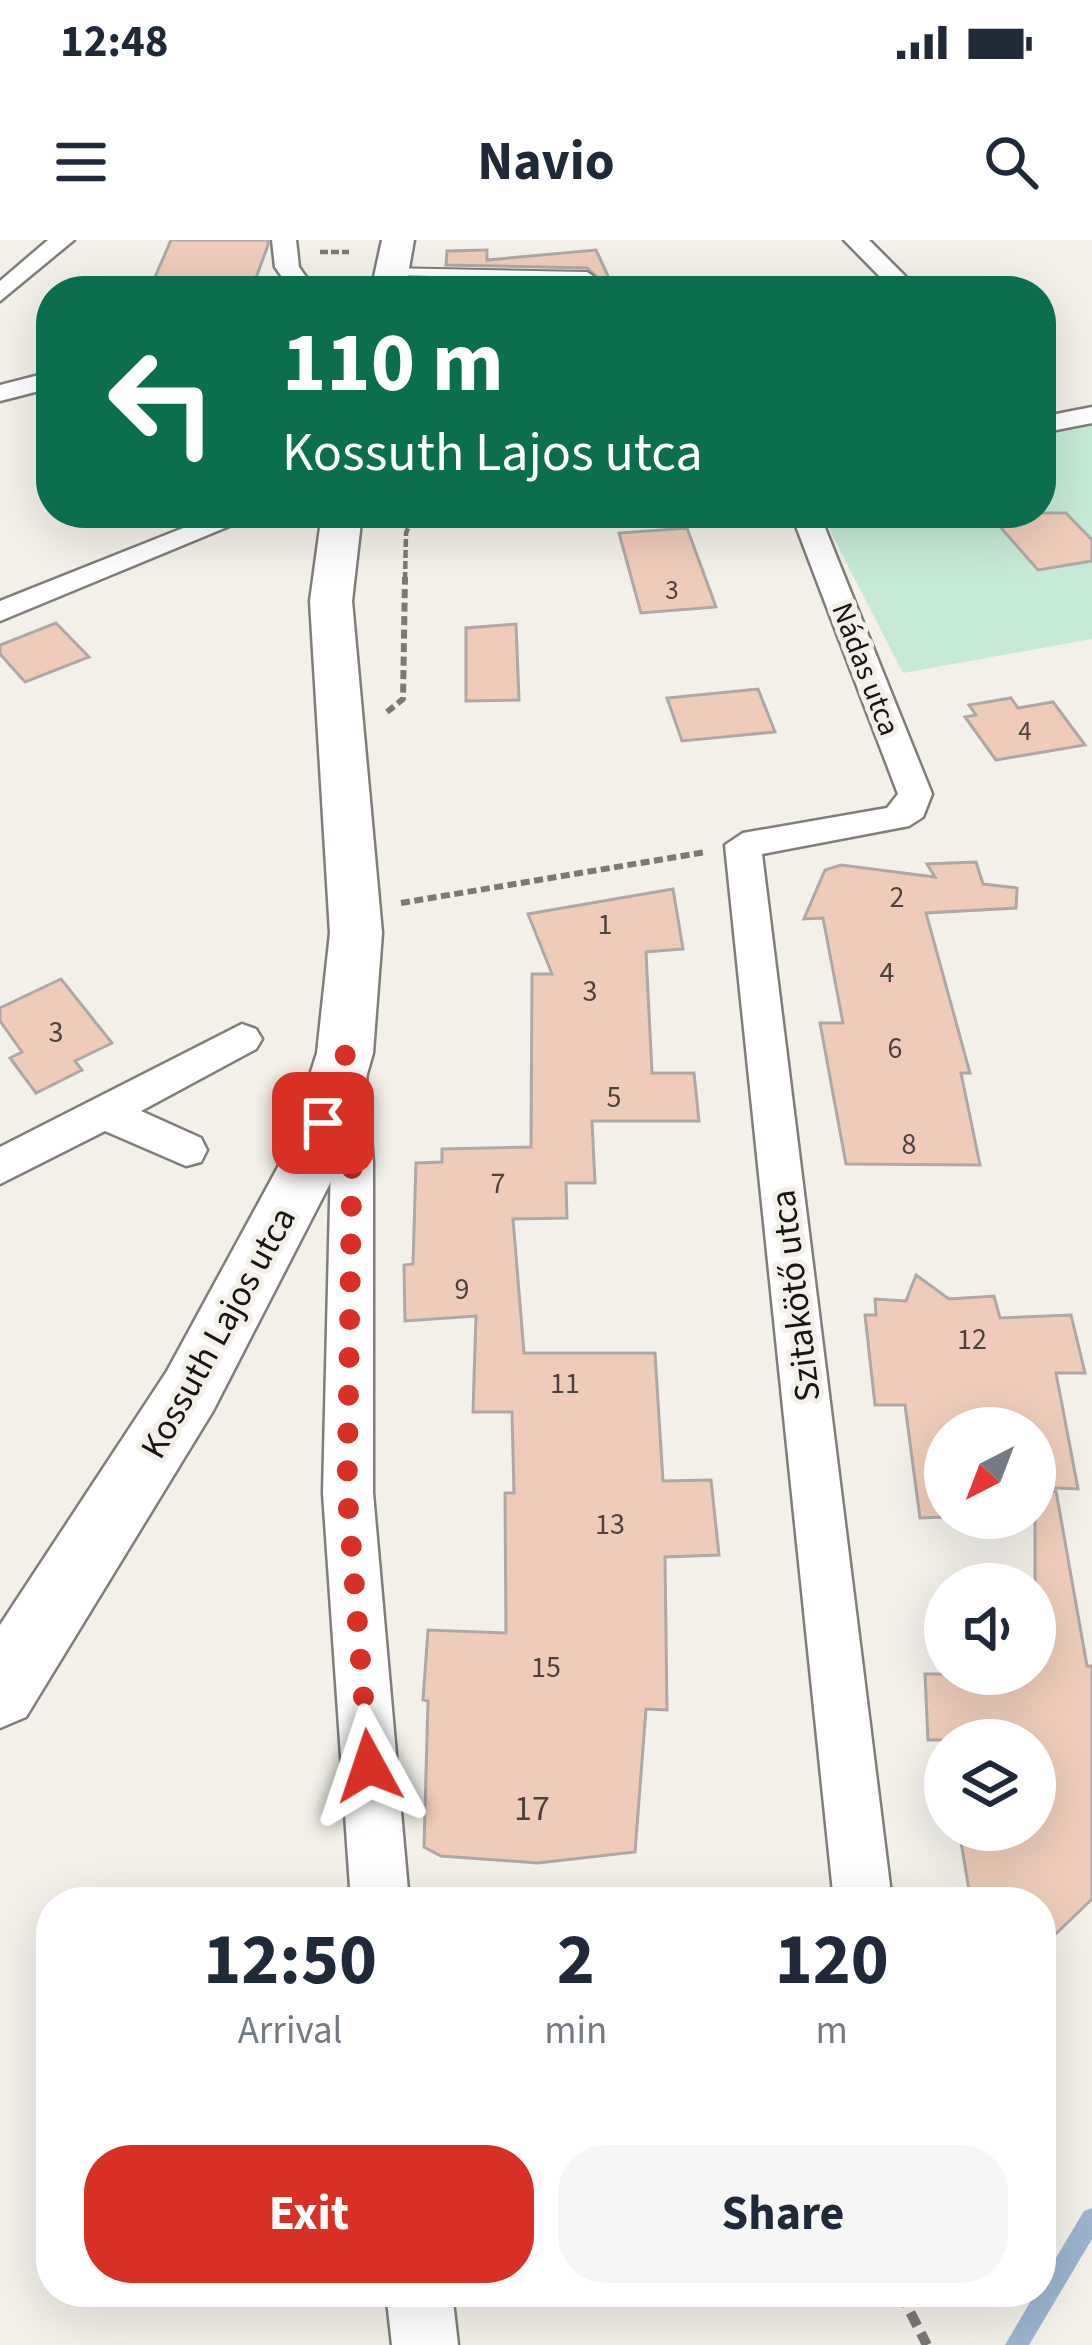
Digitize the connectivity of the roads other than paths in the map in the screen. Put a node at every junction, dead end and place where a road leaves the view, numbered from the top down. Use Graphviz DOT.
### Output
graph roads {
  1 [pos="62,240"];
  2 [pos="284,240"];
  3 [pos="856,240"];
  4 [pos="392,267"];
  5 [pos="527,275"];
  6 [pos="293,276"];
  7 [pos="587,276"];
  8 [pos="893,276"];
  9 [pos="0,294"];
  10 [pos="36,384"];
  11 [pos="0,393"];
  12 [pos="1092,415"];
  13 [pos="1056,421"];
  14 [pos="210,528"];
  15 [pos="341,528"];
  16 [pos="811,528"];
  17 [pos="0,612"];
  18 [pos="743,845"];
  19 [pos="242,1039"];
  20 [pos="345,1053"];
  21 [pos="103,1112"];
  22 [pos="186,1150"];
  23 [pos="0,1167"];
  24 [pos="0,1691"];
  25 [pos="379,1887"];
  26 [pos="861,1887"];
  27 [pos="420,2307"];
  28 [pos="424,2345"];
  1 -- 9 [label="street"];
  2 -- 6 [label="street"];
  3 -- 8 [label="street"];
  4 -- 5 [label="lane"];
  5 -- 7 [label="lane"];
  10 -- 11 [label="street"];
  12 -- 13 [label="street"];
  14 -- 17 [label="street"];
  15 -- 20 [label="main road, Kossuth Lajos utca"];
  16 -- 18 [label="street, Nádas utca"];
  18 -- 26 [label="street, Szitakötő utca"];
  19 -- 21 [label="street"];
  20 -- 24 [label="main road, Kossuth Lajos utca"];
  20 -- 25 [label="street"];
  21 -- 22 [label="street"];
  21 -- 23 [label="street"];
  27 -- 28 [label="street"];
}
